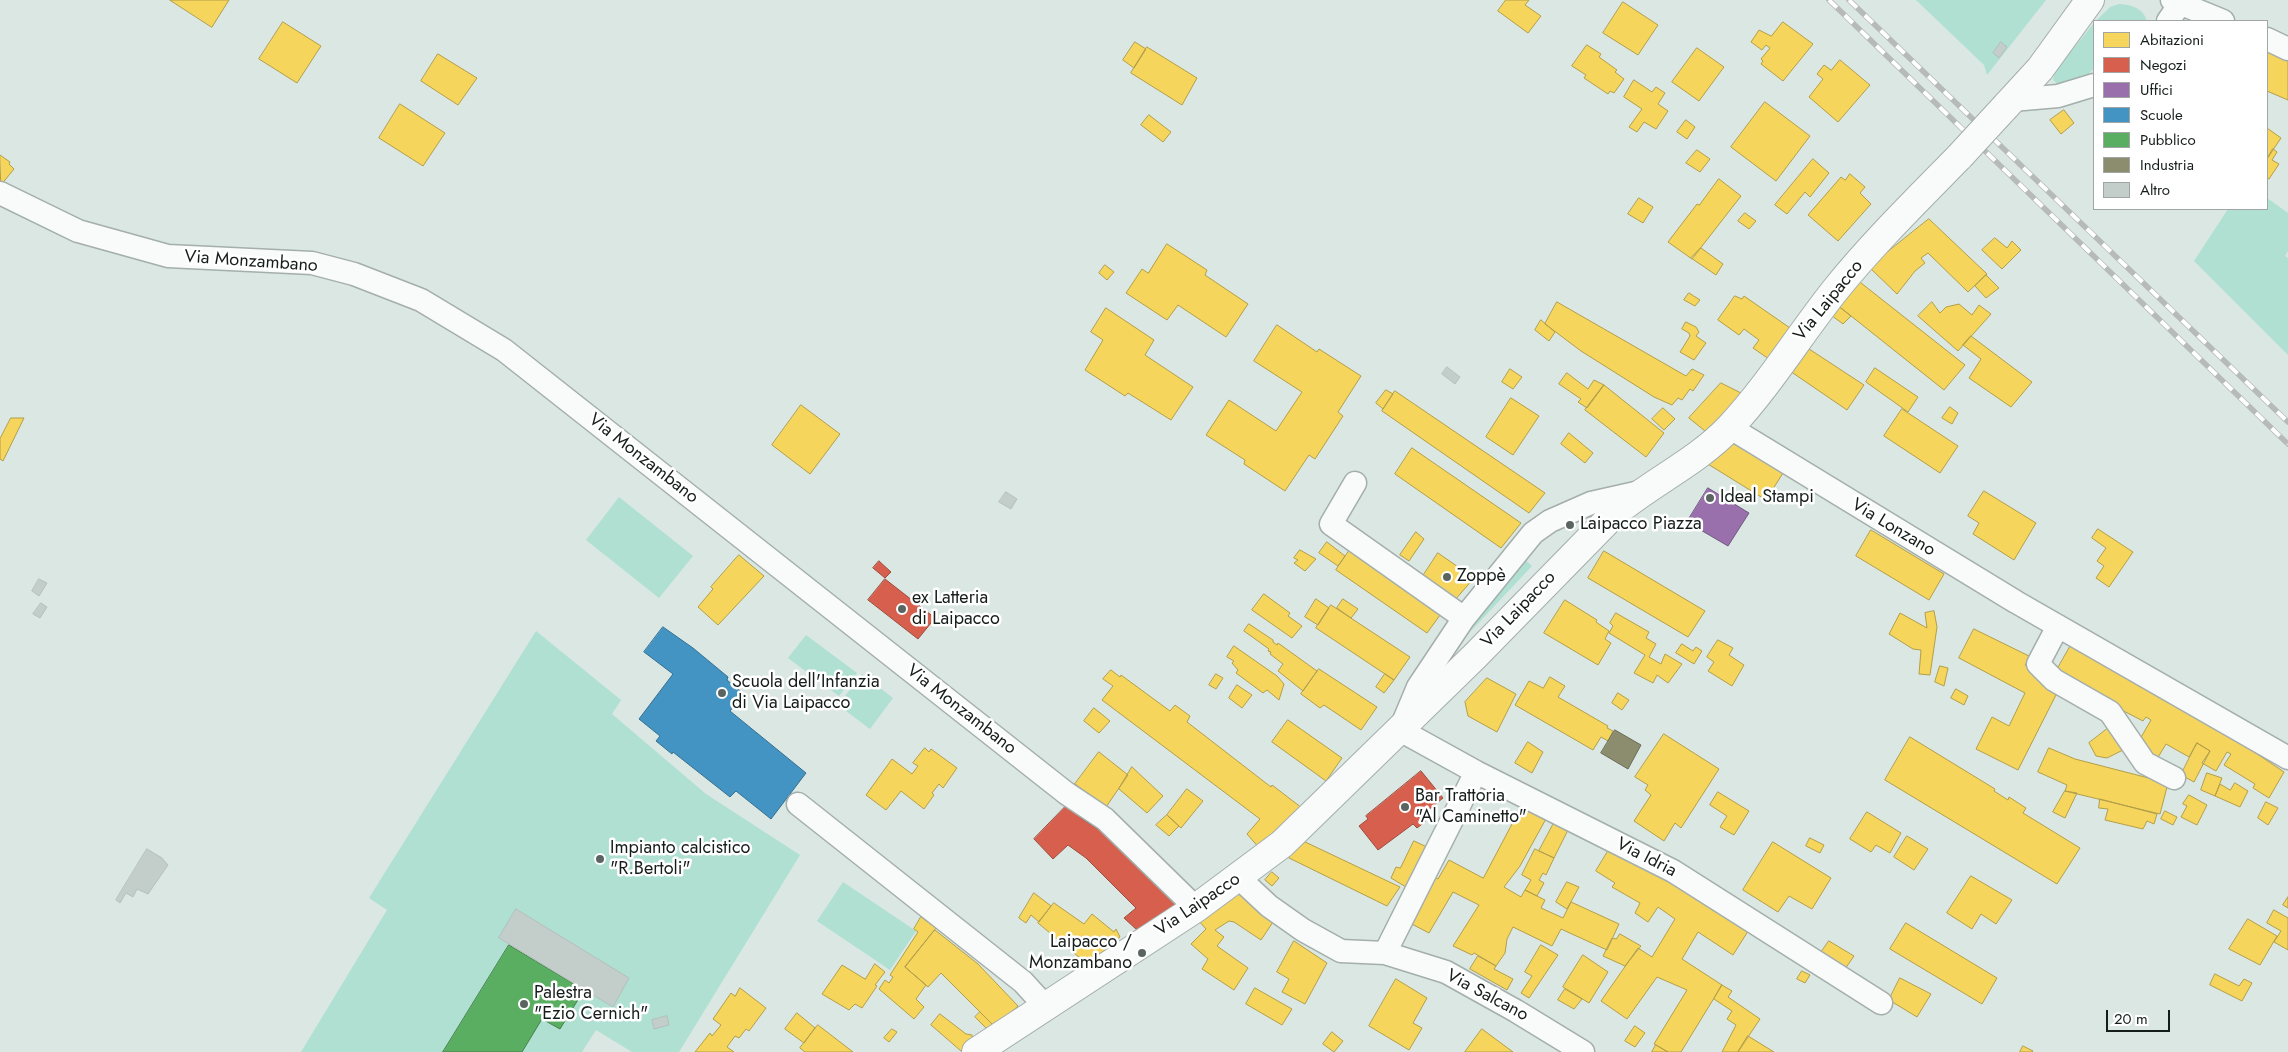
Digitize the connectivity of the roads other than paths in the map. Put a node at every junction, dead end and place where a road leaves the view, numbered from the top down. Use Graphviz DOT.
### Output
graph roads {
  1 [pos="2090,0"];
  2 [pos="2174,8"];
  3 [pos="2218,20"];
  4 [pos="2268,40"];
  5 [pos="2288,50"];
  6 [pos="2093,85"];
  7 [pos="2009,103"];
  8 [pos="0,194"];
  9 [pos="1729,428"];
  10 [pos="1355,483"];
  11 [pos="1640,492"];
  12 [pos="1464,618"];
  13 [pos="2058,626"];
  14 [pos="1400,730"];
  15 [pos="2288,758"];
  16 [pos="1476,772"];
  17 [pos="2174,778"];
  18 [pos="798,804"];
  19 [pos="1239,878"];
  20 [pos="1196,908"];
  21 [pos="1385,953"];
  22 [pos="1881,1003"];
  23 [pos="1045,1006"];
  24 [pos="976,1052"];
  25 [pos="1583,1052"];
  1 -- 7 [label="street, Via Laipacco"];
  2 -- 3 [label="street"];
  4 -- 5 [label="street"];
  6 -- 7 [label="street"];
  7 -- 9 [label="street, Via Laipacco, bridge"];
  8 -- 20 [label="street, Via Monzambano"];
  9 -- 11 [label="street, Via Laipacco"];
  9 -- 13 [label="street, Via Lonzano"];
  10 -- 12 [label="street, Via Laipacco"];
  11 -- 12 [label="street, Via Laipacco"];
  11 -- 14 [label="street, Via Laipacco"];
  12 -- 14 [label="street, Via Laipacco"];
  13 -- 15 [label="street, Via Lonzano"];
  13 -- 17 [label="street"];
  14 -- 16 [label="street, Via Idria"];
  14 -- 19 [label="street, Via Laipacco"];
  16 -- 21 [label="street"];
  16 -- 22 [label="street, Via Idria"];
  18 -- 23 [label="street"];
  19 -- 20 [label="street, Via Laipacco"];
  19 -- 21 [label="street, Via Salcano"];
  20 -- 23 [label="street, Via Laipacco"];
  21 -- 25 [label="street, Via Salcano"];
  23 -- 24 [label="street, Via Laipacco"];
}
